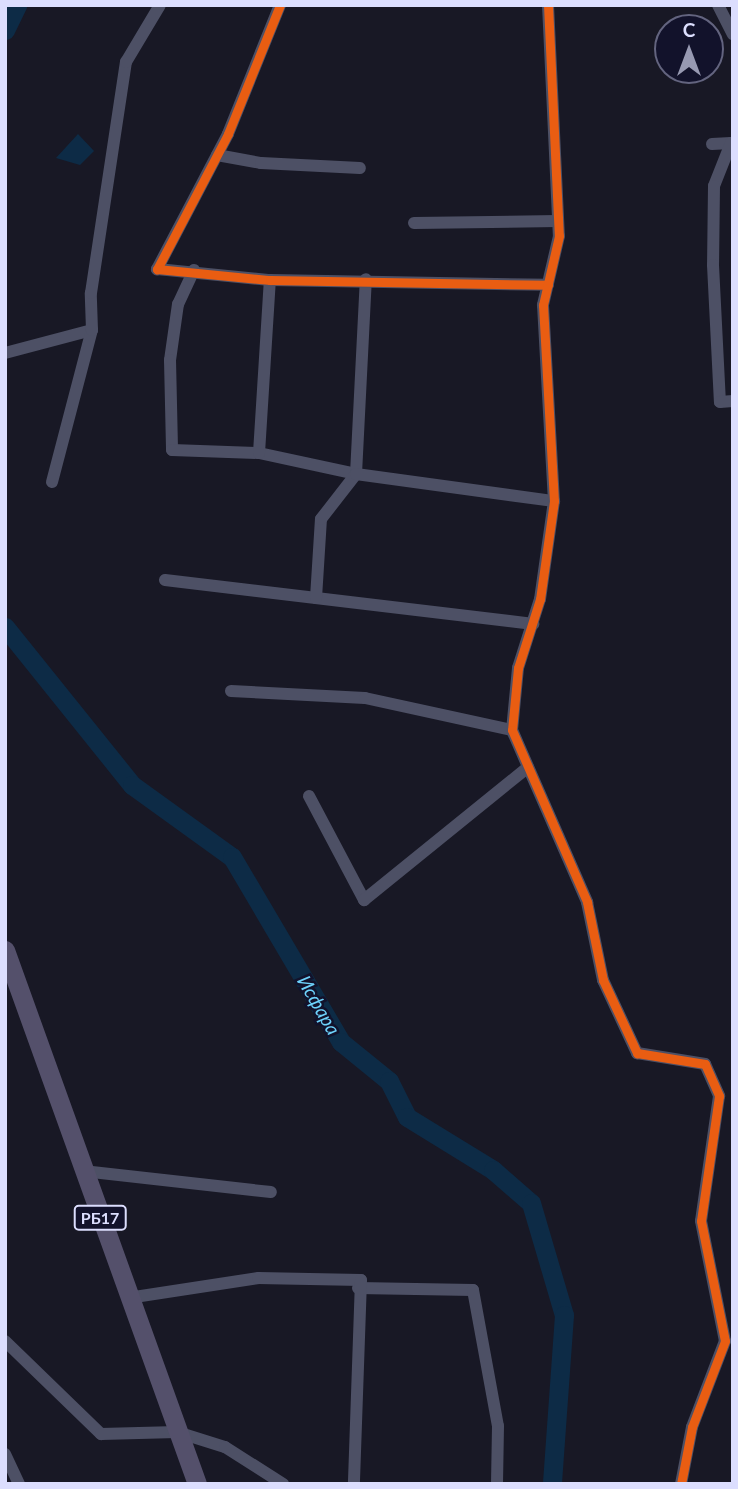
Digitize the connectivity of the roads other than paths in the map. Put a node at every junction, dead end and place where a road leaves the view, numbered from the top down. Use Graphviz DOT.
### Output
graph roads {
  1 [pos="160,5"];
  2 [pos="280,5"];
  3 [pos="548,5"];
  4 [pos="718,5"];
  5 [pos="733,34"];
  6 [pos="712,144"];
  7 [pos="217,155"];
  8 [pos="360,168"];
  9 [pos="558,221"];
  10 [pos="414,223"];
  11 [pos="194,270"];
  12 [pos="366,279"];
  13 [pos="270,280"];
  14 [pos="548,285"];
  15 [pos="92,330"];
  16 [pos="5,353"];
  17 [pos="733,401"];
  18 [pos="259,453"];
  19 [pos="356,474"];
  20 [pos="52,482"];
  21 [pos="554,501"];
  22 [pos="165,580"];
  23 [pos="316,598"];
  24 [pos="533,624"];
  25 [pos="231,691"];
  26 [pos="512,730"];
  27 [pos="528,767"];
  28 [pos="309,796"];
  29 [pos="5,950"];
  30 [pos="83,1171"];
  31 [pos="271,1192"];
  32 [pos="358,1288"];
  33 [pos="128,1298"];
  34 [pos="5,1341"];
  35 [pos="177,1432"];
  36 [pos="5,1454"];
  37 [pos="19,1484"];
  38 [pos="197,1484"];
  39 [pos="283,1484"];
  40 [pos="354,1484"];
  41 [pos="497,1484"];
  42 [pos="681,1484"];
  1 -- 15 [label="street"];
  2 -- 7 [label="street"];
  3 -- 9 [label="street"];
  4 -- 5 [label="street"];
  6 -- 17 [label="street"];
  7 -- 8 [label="street"];
  7 -- 11 [label="street"];
  9 -- 10 [label="street"];
  9 -- 14 [label="street"];
  11 -- 13 [label="street"];
  11 -- 18 [label="street"];
  12 -- 13 [label="street"];
  12 -- 14 [label="street"];
  12 -- 19 [label="street"];
  13 -- 18 [label="street"];
  14 -- 21 [label="street"];
  15 -- 16 [label="street"];
  15 -- 20 [label="street"];
  18 -- 19 [label="street"];
  19 -- 21 [label="street"];
  19 -- 23 [label="street"];
  21 -- 24 [label="street"];
  22 -- 23 [label="street"];
  23 -- 24 [label="street"];
  24 -- 26 [label="street"];
  25 -- 26 [label="street"];
  26 -- 27 [label="street"];
  27 -- 28 [label="street"];
  27 -- 42 [label="street"];
  29 -- 30 [label="main road, РБ17"];
  30 -- 31 [label="street"];
  30 -- 33 [label="main road, РБ17"];
  32 -- 33 [label="street"];
  32 -- 40 [label="street"];
  32 -- 41 [label="street"];
  33 -- 35 [label="main road, РБ17"];
  34 -- 35 [label="street"];
  35 -- 38 [label="main road, РБ17"];
  35 -- 39 [label="street"];
  36 -- 37 [label="street"];
}
